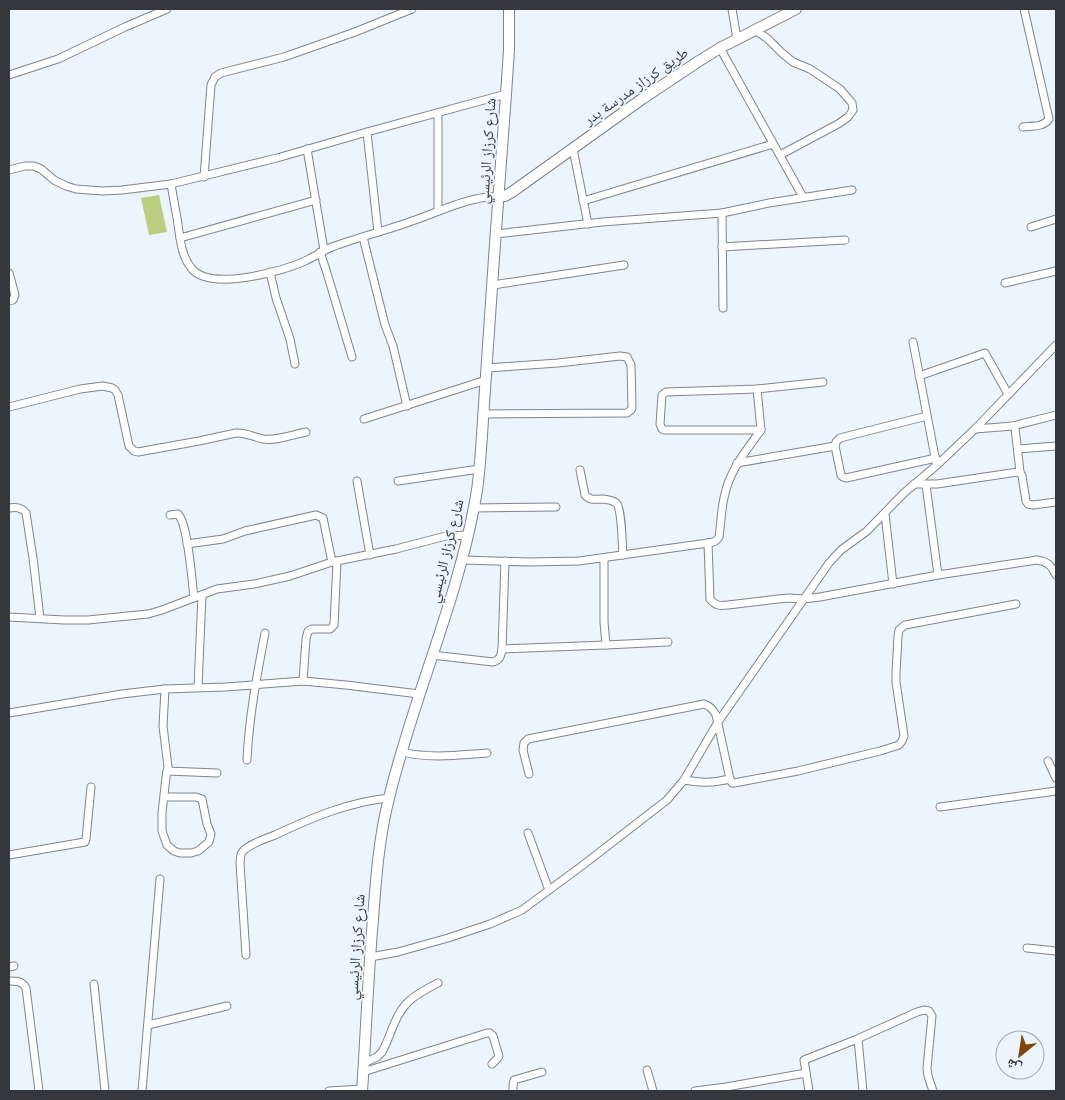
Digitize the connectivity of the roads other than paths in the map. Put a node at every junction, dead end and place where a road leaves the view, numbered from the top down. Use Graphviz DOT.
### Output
graph roads {
  1 [pos="167,9"];
  2 [pos="412,9"];
  3 [pos="509,9"];
  4 [pos="732,9"];
  5 [pos="1024,9"];
  6 [pos="790,10"];
  7 [pos="755,30"];
  8 [pos="737,39"];
  9 [pos="720,48"];
  10 [pos="9,75"];
  11 [pos="506,94"];
  12 [pos="438,113"];
  13 [pos="1023,127"];
  14 [pos="367,132"];
  15 [pos="774,144"];
  16 [pos="307,149"];
  17 [pos="573,149"];
  18 [pos="780,156"];
  19 [pos="9,170"];
  20 [pos="204,177"];
  21 [pos="171,184"];
  22 [pos="852,190"];
  23 [pos="499,196"];
  24 [pos="803,197"];
  25 [pos="316,200"];
  26 [pos="583,201"];
  27 [pos="438,211"];
  28 [pos="722,213"];
  29 [pos="1056,219"];
  30 [pos="588,224"];
  31 [pos="1031,227"];
  32 [pos="378,232"];
  33 [pos="496,234"];
  34 [pos="363,237"];
  35 [pos="180,238"];
  36 [pos="845,240"];
  37 [pos="722,247"];
  38 [pos="322,251"];
  39 [pos="624,265"];
  40 [pos="1056,271"];
  41 [pos="9,272"];
  42 [pos="270,272"];
  43 [pos="1005,283"];
  44 [pos="493,285"];
  45 [pos="9,302"];
  46 [pos="723,308"];
  47 [pos="913,342"];
  48 [pos="1056,345"];
  49 [pos="352,357"];
  50 [pos="295,364"];
  51 [pos="487,368"];
  52 [pos="919,376"];
  53 [pos="486,380"];
  54 [pos="823,382"];
  55 [pos="756,389"];
  56 [pos="1008,394"];
  57 [pos="407,406"];
  58 [pos="9,407"];
  59 [pos="484,414"];
  60 [pos="1056,415"];
  61 [pos="927,416"];
  62 [pos="364,419"];
  63 [pos="1013,426"];
  64 [pos="975,429"];
  65 [pos="760,430"];
  66 [pos="306,432"];
  67 [pos="835,446"];
  68 [pos="1056,446"];
  69 [pos="1018,450"];
  70 [pos="936,461"];
  71 [pos="737,463"];
  72 [pos="479,469"];
  73 [pos="580,470"];
  74 [pos="1020,472"];
  75 [pos="398,481"];
  76 [pos="357,482"];
  77 [pos="914,484"];
  78 [pos="926,485"];
  79 [pos="1056,502"];
  80 [pos="556,507"];
  81 [pos="9,508"];
  82 [pos="473,508"];
  83 [pos="885,514"];
  84 [pos="170,515"];
  85 [pos="469,534"];
  86 [pos="708,543"];
  87 [pos="187,544"];
  88 [pos="370,555"];
  89 [pos="623,555"];
  90 [pos="604,558"];
  91 [pos="462,560"];
  92 [pos="505,561"];
  93 [pos="335,562"];
  94 [pos="938,575"];
  95 [pos="1056,575"];
  96 [pos="893,584"];
  97 [pos="202,595"];
  98 [pos="194,598"];
  99 [pos="803,599"];
  100 [pos="1016,604"];
  101 [pos="9,617"];
  102 [pos="40,618"];
  103 [pos="266,633"];
  104 [pos="668,642"];
  105 [pos="606,645"];
  106 [pos="502,649"];
  107 [pos="432,654"];
  108 [pos="303,681"];
  109 [pos="255,685"];
  110 [pos="198,687"];
  111 [pos="165,689"];
  112 [pos="419,694"];
  113 [pos="9,713"];
  114 [pos="718,722"];
  115 [pos="402,752"];
  116 [pos="487,753"];
  117 [pos="247,760"];
  118 [pos="1048,761"];
  119 [pos="167,771"];
  120 [pos="217,773"];
  121 [pos="529,774"];
  122 [pos="1056,778"];
  123 [pos="730,779"];
  124 [pos="684,780"];
  125 [pos="90,787"];
  126 [pos="1056,791"];
  127 [pos="164,797"];
  128 [pos="389,798"];
  129 [pos="940,807"];
  130 [pos="528,833"];
  131 [pos="9,855"];
  132 [pos="160,879"];
  133 [pos="549,890"];
  134 [pos="1027,948"];
  135 [pos="1056,951"];
  136 [pos="246,956"];
  137 [pos="370,958"];
  138 [pos="9,981"];
  139 [pos="438,982"];
  140 [pos="94,984"];
  141 [pos="227,1006"];
  142 [pos="148,1025"];
  143 [pos="858,1039"];
  144 [pos="492,1064"];
  145 [pos="363,1068"];
  146 [pos="647,1070"];
  147 [pos="542,1072"];
  148 [pos="806,1073"];
  149 [pos="362,1090"];
  150 [pos="39,1091"];
  151 [pos="105,1091"];
  152 [pos="142,1091"];
  153 [pos="328,1091"];
  154 [pos="513,1091"];
  155 [pos="653,1091"];
  156 [pos="695,1091"];
  157 [pos="809,1091"];
  158 [pos="863,1091"];
  159 [pos="933,1091"];
  1 -- 10 [label="street"];
  2 -- 20 [label="street"];
  3 -- 11 [label="street, شارع كرزاز الرئيسي"];
  4 -- 8 [label="street"];
  5 -- 13 [label="street"];
  6 -- 7 [label="street, طريق كرزاز مدرسة بدر"];
  7 -- 8 [label="street, طريق كرزاز مدرسة بدر"];
  7 -- 18 [label="street"];
  8 -- 9 [label="street, طريق كرزاز مدرسة بدر"];
  9 -- 15 [label="street"];
  9 -- 17 [label="street, طريق كرزاز مدرسة بدر"];
  11 -- 12 [label="street"];
  11 -- 23 [label="street, شارع كرزاز الرئيسي"];
  12 -- 14 [label="street"];
  12 -- 27 [label="street"];
  14 -- 16 [label="street"];
  14 -- 32 [label="street"];
  15 -- 18 [label="street"];
  15 -- 26 [label="street"];
  16 -- 20 [label="street"];
  16 -- 25 [label="street"];
  17 -- 23 [label="street, طريق كرزاز مدرسة بدر"];
  17 -- 26 [label="street"];
  18 -- 24 [label="street"];
  19 -- 21 [label="street"];
  20 -- 21 [label="street"];
  21 -- 35 [label="street"];
  22 -- 24 [label="street"];
  23 -- 27 [label="street"];
  23 -- 33 [label="street, شارع كرزاز الرئيسي"];
  24 -- 28 [label="street"];
  25 -- 35 [label="street"];
  25 -- 38 [label="street"];
  26 -- 30 [label="street"];
  27 -- 32 [label="street"];
  28 -- 30 [label="street"];
  28 -- 37 [label="street"];
  29 -- 31 [label="street"];
  30 -- 33 [label="street"];
  32 -- 34 [label="street"];
  33 -- 44 [label="street, شارع كرزاز الرئيسي"];
  34 -- 38 [label="street"];
  34 -- 57 [label="street"];
  35 -- 42 [label="street"];
  36 -- 37 [label="street"];
  37 -- 46 [label="street"];
  38 -- 42 [label="street"];
  38 -- 49 [label="street"];
  39 -- 44 [label="street"];
  40 -- 43 [label="street"];
  41 -- 45 [label="street"];
  42 -- 50 [label="street"];
  44 -- 51 [label="street, شارع كرزاز الرئيسي"];
  47 -- 52 [label="street"];
  48 -- 56 [label="street"];
  51 -- 53 [label="street, شارع كرزاز الرئيسي"];
  51 -- 59 [label="street"];
  52 -- 56 [label="street"];
  52 -- 61 [label="street"];
  53 -- 57 [label="street"];
  53 -- 59 [label="street, شارع كرزاز الرئيسي"];
  54 -- 55 [label="street"];
  55 -- 65 [label="street"];
  55 -- 65 [label="street"];
  56 -- 64 [label="street"];
  57 -- 62 [label="street"];
  58 -- 66 [label="street"];
  59 -- 72 [label="street, شارع كرزاز الرئيسي"];
  60 -- 63 [label="street"];
  61 -- 67 [label="street"];
  61 -- 70 [label="street"];
  63 -- 64 [label="street"];
  63 -- 69 [label="street"];
  64 -- 70 [label="street"];
  65 -- 71 [label="street"];
  67 -- 70 [label="street"];
  67 -- 71 [label="street"];
  68 -- 69 [label="street"];
  69 -- 74 [label="street"];
  70 -- 77 [label="street"];
  71 -- 86 [label="street"];
  72 -- 75 [label="street"];
  72 -- 82 [label="street, شارع كرزاز الرئيسي"];
  73 -- 89 [label="street"];
  74 -- 78 [label="street"];
  74 -- 79 [label="street"];
  76 -- 88 [label="street"];
  77 -- 78 [label="street"];
  77 -- 83 [label="street"];
  78 -- 94 [label="street"];
  80 -- 82 [label="street"];
  81 -- 102 [label="street"];
  82 -- 85 [label="street, شارع كرزاز الرئيسي"];
  83 -- 96 [label="street"];
  83 -- 99 [label="street"];
  84 -- 87 [label="street"];
  85 -- 88 [label="street"];
  85 -- 91 [label="street, شارع كرزاز الرئيسي"];
  86 -- 89 [label="street"];
  86 -- 99 [label="street"];
  87 -- 93 [label="street"];
  87 -- 98 [label="street"];
  88 -- 93 [label="street"];
  89 -- 90 [label="street"];
  90 -- 92 [label="street"];
  90 -- 105 [label="street"];
  91 -- 92 [label="street"];
  91 -- 107 [label="street, شارع كرزاز الرئيسي"];
  92 -- 106 [label="street"];
  93 -- 97 [label="street"];
  93 -- 108 [label="street"];
  94 -- 95 [label="street"];
  94 -- 96 [label="street"];
  96 -- 99 [label="street"];
  97 -- 98 [label="street"];
  97 -- 110 [label="street"];
  98 -- 102 [label="street"];
  99 -- 114 [label="street"];
  100 -- 123 [label="street"];
  101 -- 102 [label="street"];
  103 -- 109 [label="street"];
  104 -- 105 [label="street"];
  105 -- 106 [label="street"];
  106 -- 107 [label="street"];
  107 -- 112 [label="street, شارع كرزاز الرئيسي"];
  108 -- 109 [label="street"];
  108 -- 112 [label="street"];
  109 -- 110 [label="street"];
  109 -- 117 [label="street"];
  110 -- 111 [label="street"];
  111 -- 113 [label="street"];
  111 -- 119 [label="street"];
  112 -- 115 [label="street, شارع كرزاز الرئيسي"];
  114 -- 121 [label="street"];
  114 -- 123 [label="street"];
  114 -- 124 [label="street"];
  115 -- 116 [label="street"];
  115 -- 128 [label="street, شارع كرزاز الرئيسي"];
  118 -- 122 [label="street"];
  119 -- 120 [label="street"];
  119 -- 127 [label="street"];
  123 -- 124 [label="street"];
  124 -- 133 [label="street"];
  125 -- 131 [label="street"];
  126 -- 129 [label="street"];
  127 -- 127 [label="street"];
  128 -- 136 [label="street"];
  128 -- 137 [label="street, شارع كرزاز الرئيسي"];
  130 -- 133 [label="street"];
  132 -- 142 [label="street"];
  133 -- 137 [label="street"];
  134 -- 135 [label="street"];
  137 -- 145 [label="street, شارع كرزاز الرئيسي"];
  138 -- 150 [label="street"];
  139 -- 145 [label="street"];
  140 -- 151 [label="street"];
  141 -- 142 [label="street"];
  142 -- 152 [label="street"];
  143 -- 148 [label="street"];
  143 -- 158 [label="street"];
  143 -- 159 [label="street"];
  144 -- 145 [label="street"];
  145 -- 149 [label="street, شارع كرزاز الرئيسي"];
  146 -- 155 [label="street"];
  147 -- 154 [label="street"];
  148 -- 156 [label="street"];
  148 -- 157 [label="street"];
  149 -- 153 [label="street"];
}
